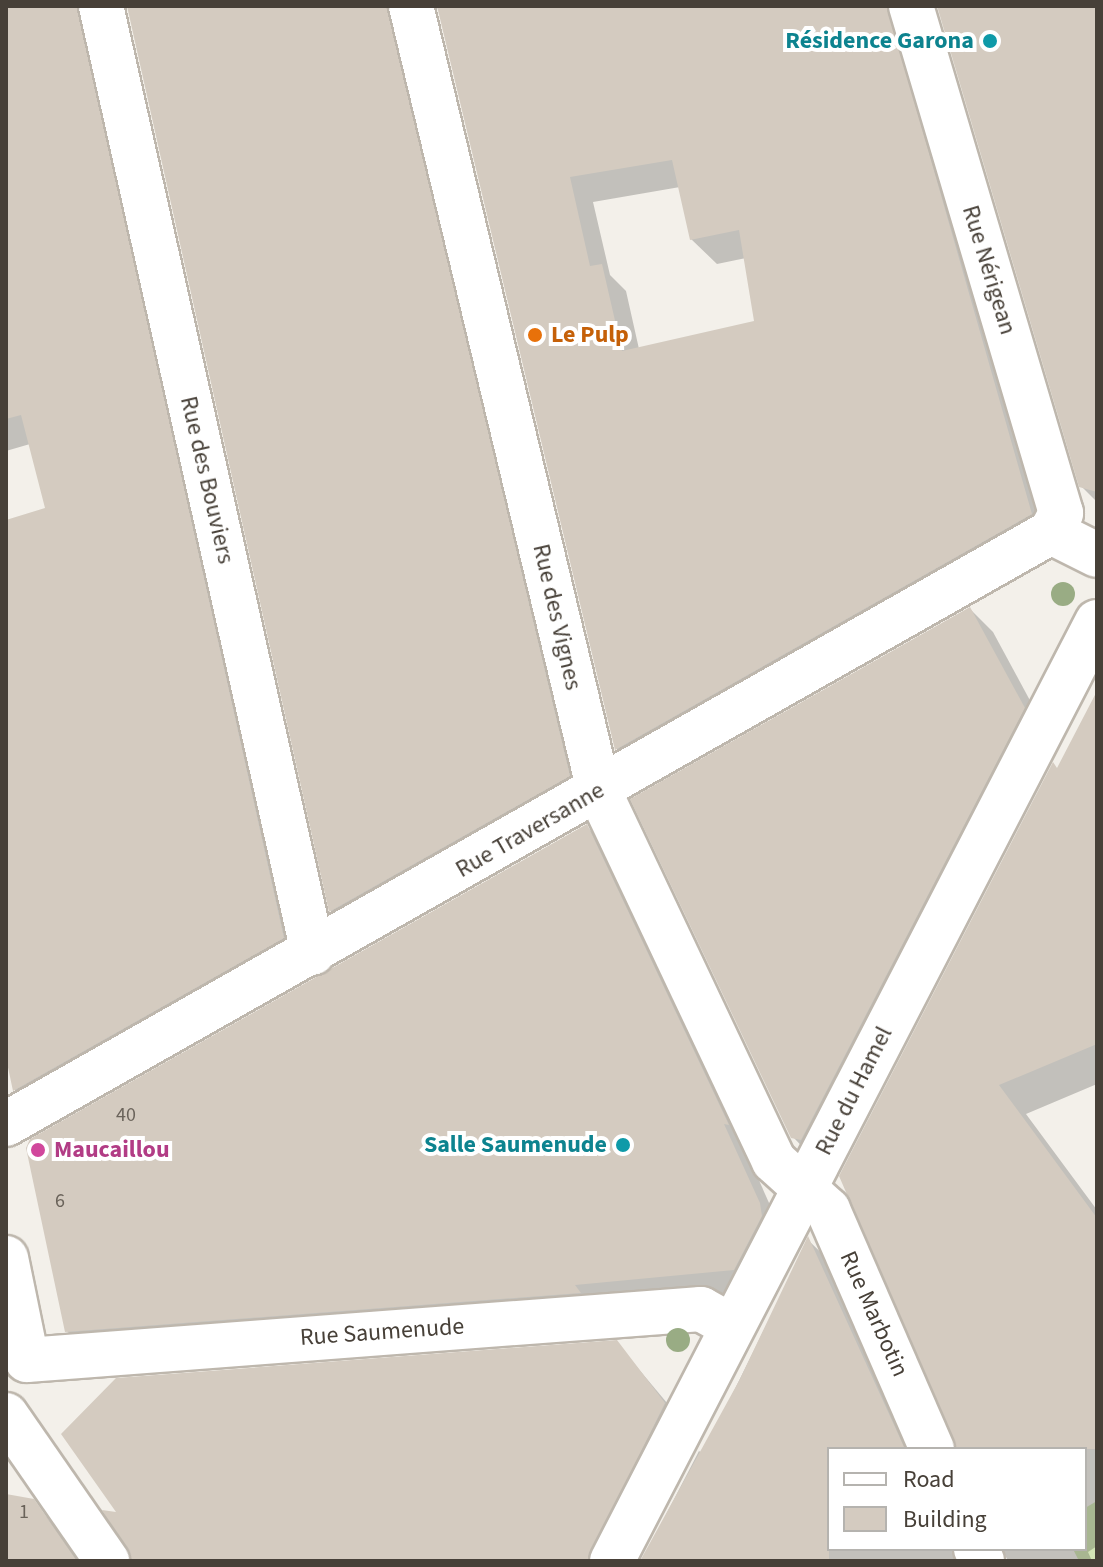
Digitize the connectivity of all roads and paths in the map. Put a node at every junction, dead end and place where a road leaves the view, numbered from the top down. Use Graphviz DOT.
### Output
graph roads {
  1 [pos="101,6"];
  2 [pos="411,6"];
  3 [pos="911,6"];
  4 [pos="1051,532"];
  5 [pos="1097,555"];
  6 [pos="1097,622"];
  7 [pos="599,791"];
  8 [pos="313,953"];
  9 [pos="6,1124"];
  10 [pos="804,1188"];
  11 [pos="6,1258"];
  12 [pos="732,1326"];
  13 [pos="16,1367"];
  14 [pos="6,1415"];
  15 [pos="931,1447"];
  16 [pos="20,1464"];
  17 [pos="107,1561"];
  18 [pos="612,1561"];
  1 -- 8 [label="street, Rue des Bouviers"];
  2 -- 7 [label="street, Rue des Vignes"];
  3 -- 4 [label="street, Rue Nérigean"];
  4 -- 5 [label="street"];
  4 -- 7 [label="street, Rue Traversanne"];
  6 -- 10 [label="street, Rue du Hamel"];
  7 -- 8 [label="street, Rue Traversanne"];
  7 -- 10 [label="street, Rue des Vignes"];
  8 -- 9 [label="street, Rue Traversanne"];
  10 -- 12 [label="street, Rue du Hamel"];
  10 -- 15 [label="street, Rue Marbotin"];
  11 -- 13 [label="street"];
  12 -- 13 [label="street, Rue Saumenude"];
  12 -- 18 [label="street, Rue du Hamel"];
  14 -- 16 [label="street"];
  16 -- 17 [label="street"];
}
